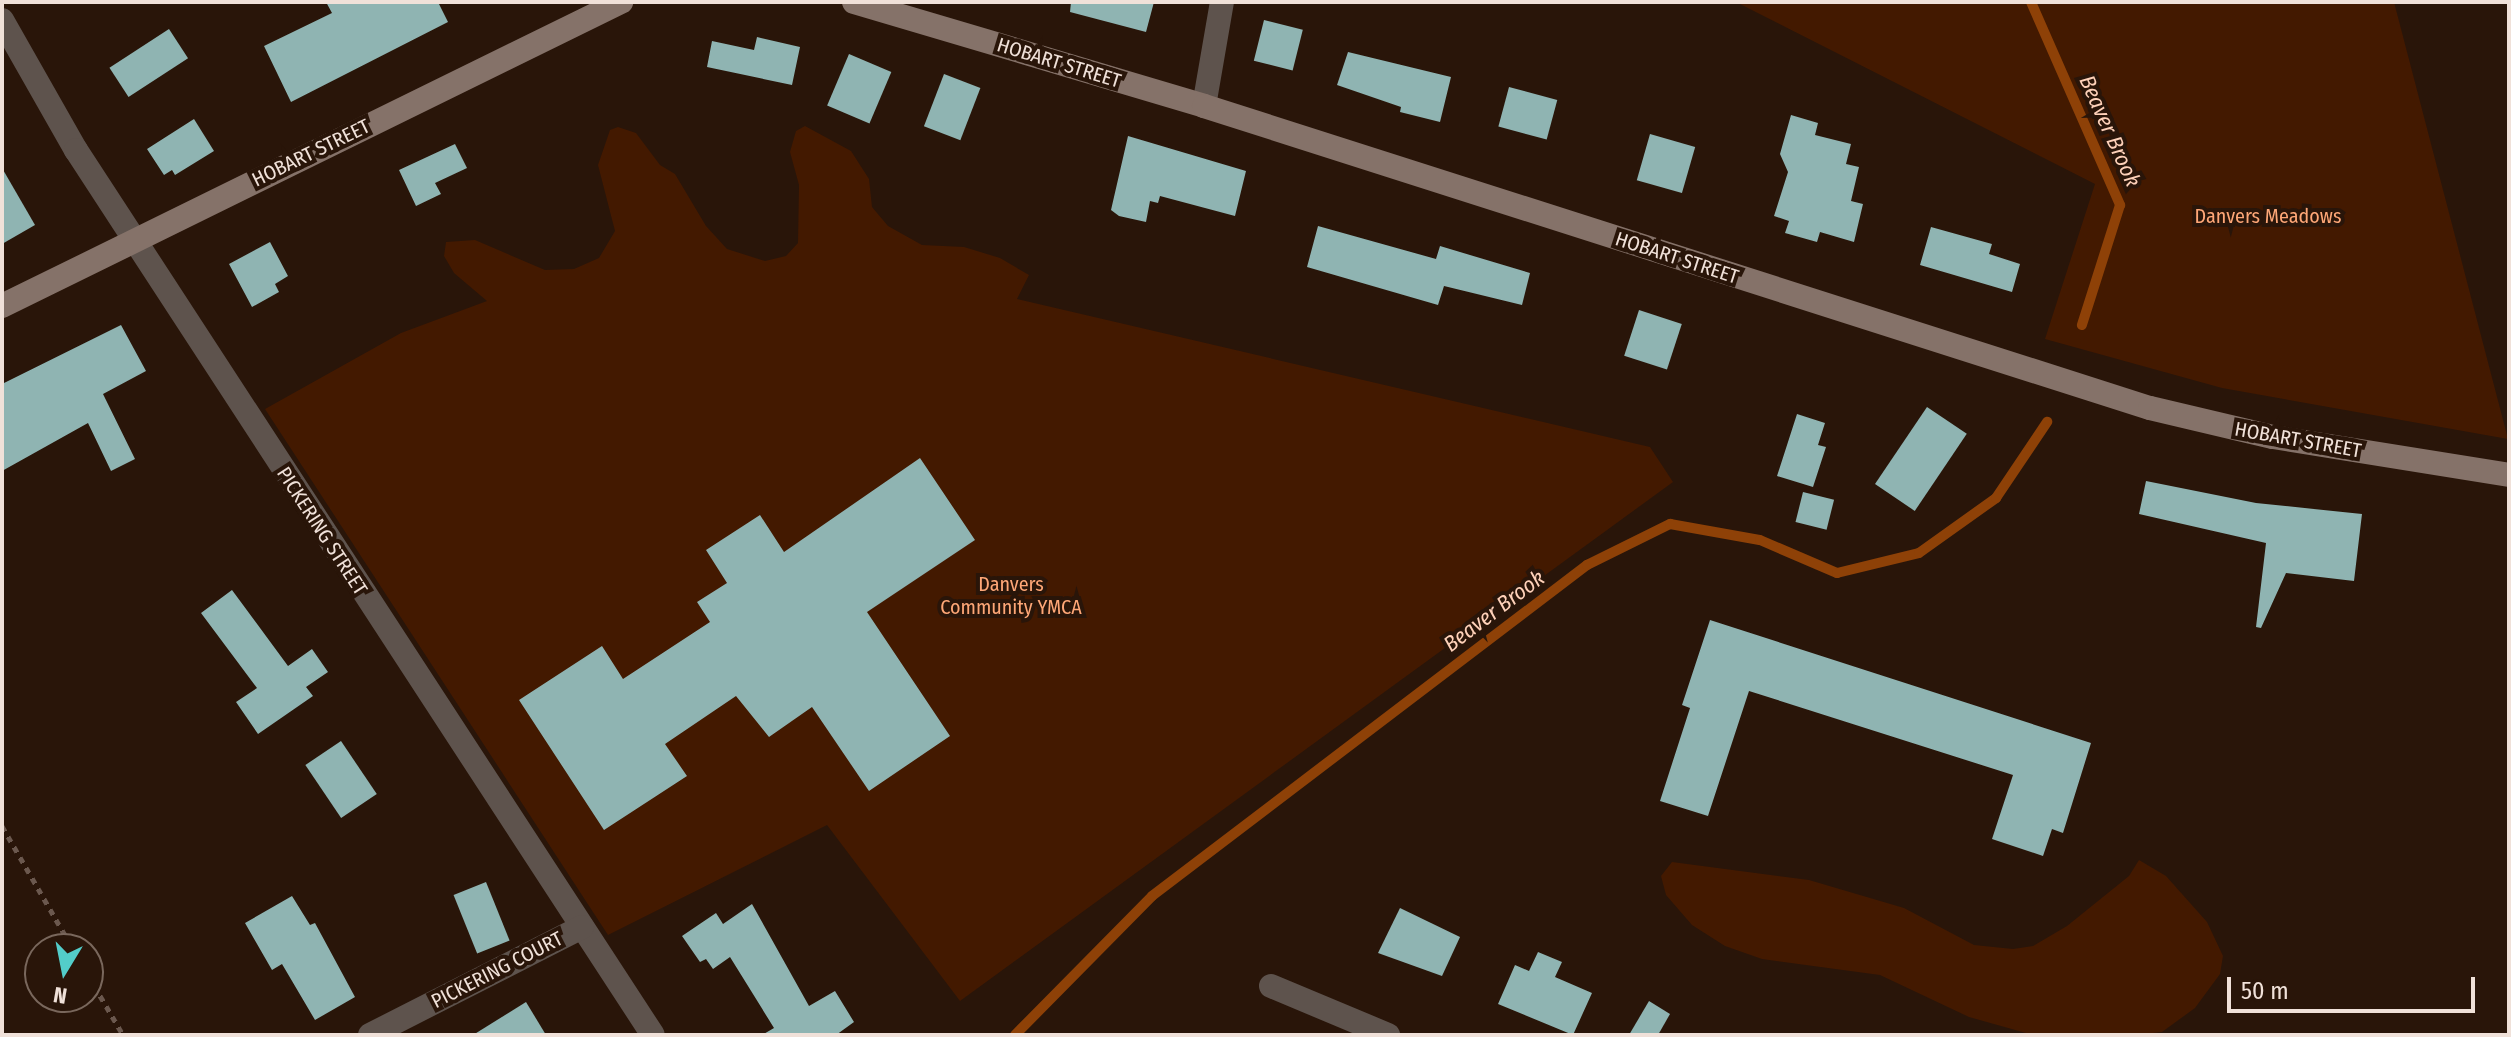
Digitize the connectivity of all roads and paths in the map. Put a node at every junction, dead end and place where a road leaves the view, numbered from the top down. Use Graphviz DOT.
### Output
graph roads {
  1 [pos="621,2"];
  2 [pos="1222,2"];
  3 [pos="865,4"];
  4 [pos="2,20"];
  5 [pos="1204,106"];
  6 [pos="134,240"];
  7 [pos="2,306"];
  8 [pos="2509,475"];
  9 [pos="2,826"];
  10 [pos="582,927"];
  11 [pos="64,933"];
  12 [pos="1271,986"];
  13 [pos="104,1002"];
  14 [pos="123,1035"];
  15 [pos="370,1035"];
  16 [pos="653,1035"];
  17 [pos="1388,1035"];
  1 -- 6 [label="main road, HOBART STREET"];
  2 -- 5 [label="street"];
  3 -- 5 [label="main road, HOBART STREET"];
  4 -- 6 [label="street, PICKERING STREET"];
  5 -- 8 [label="main road, HOBART STREET"];
  6 -- 7 [label="main road, HOBART STREET"];
  6 -- 10 [label="street, PICKERING STREET"];
  9 -- 11 [label="path"];
  10 -- 15 [label="street, PICKERING COURT"];
  10 -- 16 [label="street, PICKERING STREET"];
  12 -- 17 [label="street"];
  13 -- 14 [label="path"];
}
